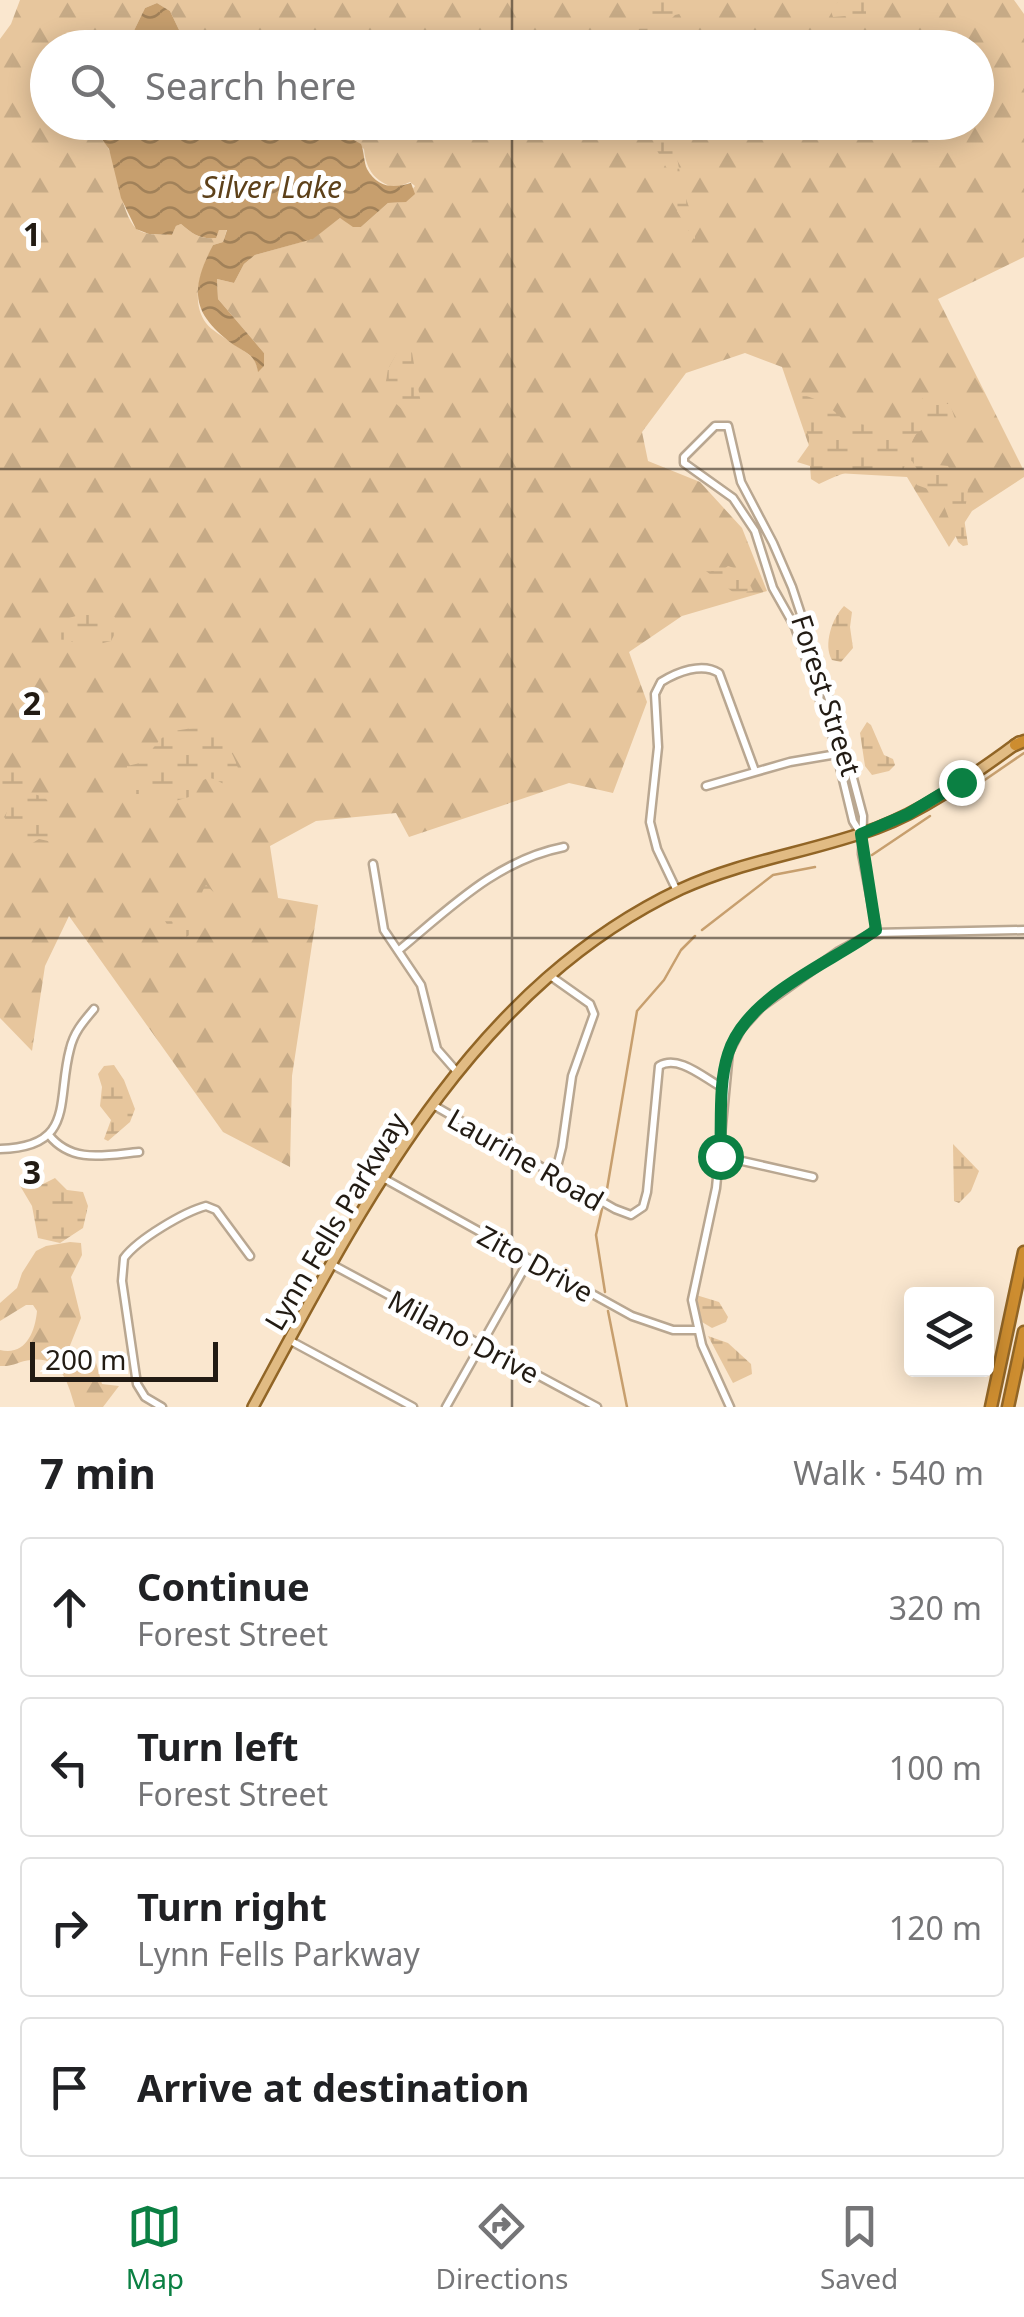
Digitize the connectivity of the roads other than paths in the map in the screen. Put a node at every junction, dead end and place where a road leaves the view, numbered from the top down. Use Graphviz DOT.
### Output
graph roads {
  1 [pos="749,498"];
  2 [pos="739,505"];
  3 [pos="780,559"];
  4 [pos="766,564"];
  5 [pos="1021,742"];
  6 [pos="837,754"];
  7 [pos="755,771"];
  8 [pos="706,786"];
  9 [pos="861,834"];
  10 [pos="564,847"];
  11 [pos="373,864"];
  12 [pos="678,891"];
  13 [pos="1024,930"];
  14 [pos="872,933"];
  15 [pos="398,950"];
  16 [pos="549,975"];
  17 [pos="94,1008"];
  18 [pos="458,1072"];
  19 [pos="723,1088"];
  20 [pos="433,1105"];
  21 [pos="49,1135"];
  22 [pos="0,1149"];
  23 [pos="138,1152"];
  24 [pos="720,1156"];
  25 [pos="554,1175"];
  26 [pos="813,1176"];
  27 [pos="382,1178"];
  28 [pos="1024,1252"];
  29 [pos="250,1256"];
  30 [pos="529,1259"];
  31 [pos="330,1264"];
  32 [pos="697,1330"];
  33 [pos="1024,1332"];
  34 [pos="289,1340"];
  35 [pos="480,1344"];
  36 [pos="162,1407"];
  37 [pos="253,1407"];
  38 [pos="412,1407"];
  39 [pos="446,1407"];
  40 [pos="597,1407"];
  41 [pos="730,1407"];
  42 [pos="991,1407"];
  43 [pos="1008,1407"];
  1 -- 2 [label="street"];
  1 -- 2 [label="street, Forest Street"];
  1 -- 3 [label="street, Forest Street"];
  2 -- 4 [label="street, Forest Street"];
  3 -- 4 [label="street"];
  3 -- 9 [label="street, Forest Street"];
  4 -- 6 [label="street, Forest Street"];
  5 -- 9 [label="main road, Lynn Fells Parkway"];
  6 -- 7 [label="street"];
  6 -- 9 [label="street, Forest Street"];
  7 -- 8 [label="street"];
  7 -- 12 [label="street"];
  9 -- 12 [label="main road, Lynn Fells Parkway"];
  9 -- 14 [label="street, Forest Street"];
  10 -- 15 [label="street"];
  11 -- 15 [label="street"];
  12 -- 16 [label="main road, Lynn Fells Parkway"];
  13 -- 14 [label="street"];
  14 -- 19 [label="street"];
  15 -- 18 [label="street"];
  16 -- 18 [label="main road, Lynn Fells Parkway"];
  16 -- 25 [label="street"];
  17 -- 21 [label="street"];
  18 -- 20 [label="main road, Lynn Fells Parkway"];
  19 -- 24 [label="street"];
  19 -- 25 [label="street, Laurine Road"];
  20 -- 25 [label="street, Laurine Road"];
  20 -- 27 [label="main road, Lynn Fells Parkway"];
  21 -- 22 [label="street"];
  21 -- 23 [label="street"];
  24 -- 26 [label="street"];
  24 -- 32 [label="street"];
  27 -- 30 [label="street, Zito Drive"];
  27 -- 31 [label="main road, Lynn Fells Parkway"];
  28 -- 42 [label="highway"];
  29 -- 36 [label="street"];
  30 -- 32 [label="street, Zito Drive"];
  30 -- 35 [label="street"];
  31 -- 34 [label="main road, Lynn Fells Parkway"];
  31 -- 35 [label="street, Milano Drive"];
  32 -- 41 [label="street"];
  33 -- 43 [label="highway"];
  34 -- 37 [label="main road, Lynn Fells Parkway"];
  34 -- 38 [label="street"];
  35 -- 39 [label="street"];
  35 -- 40 [label="street, Milano Drive"];
}
